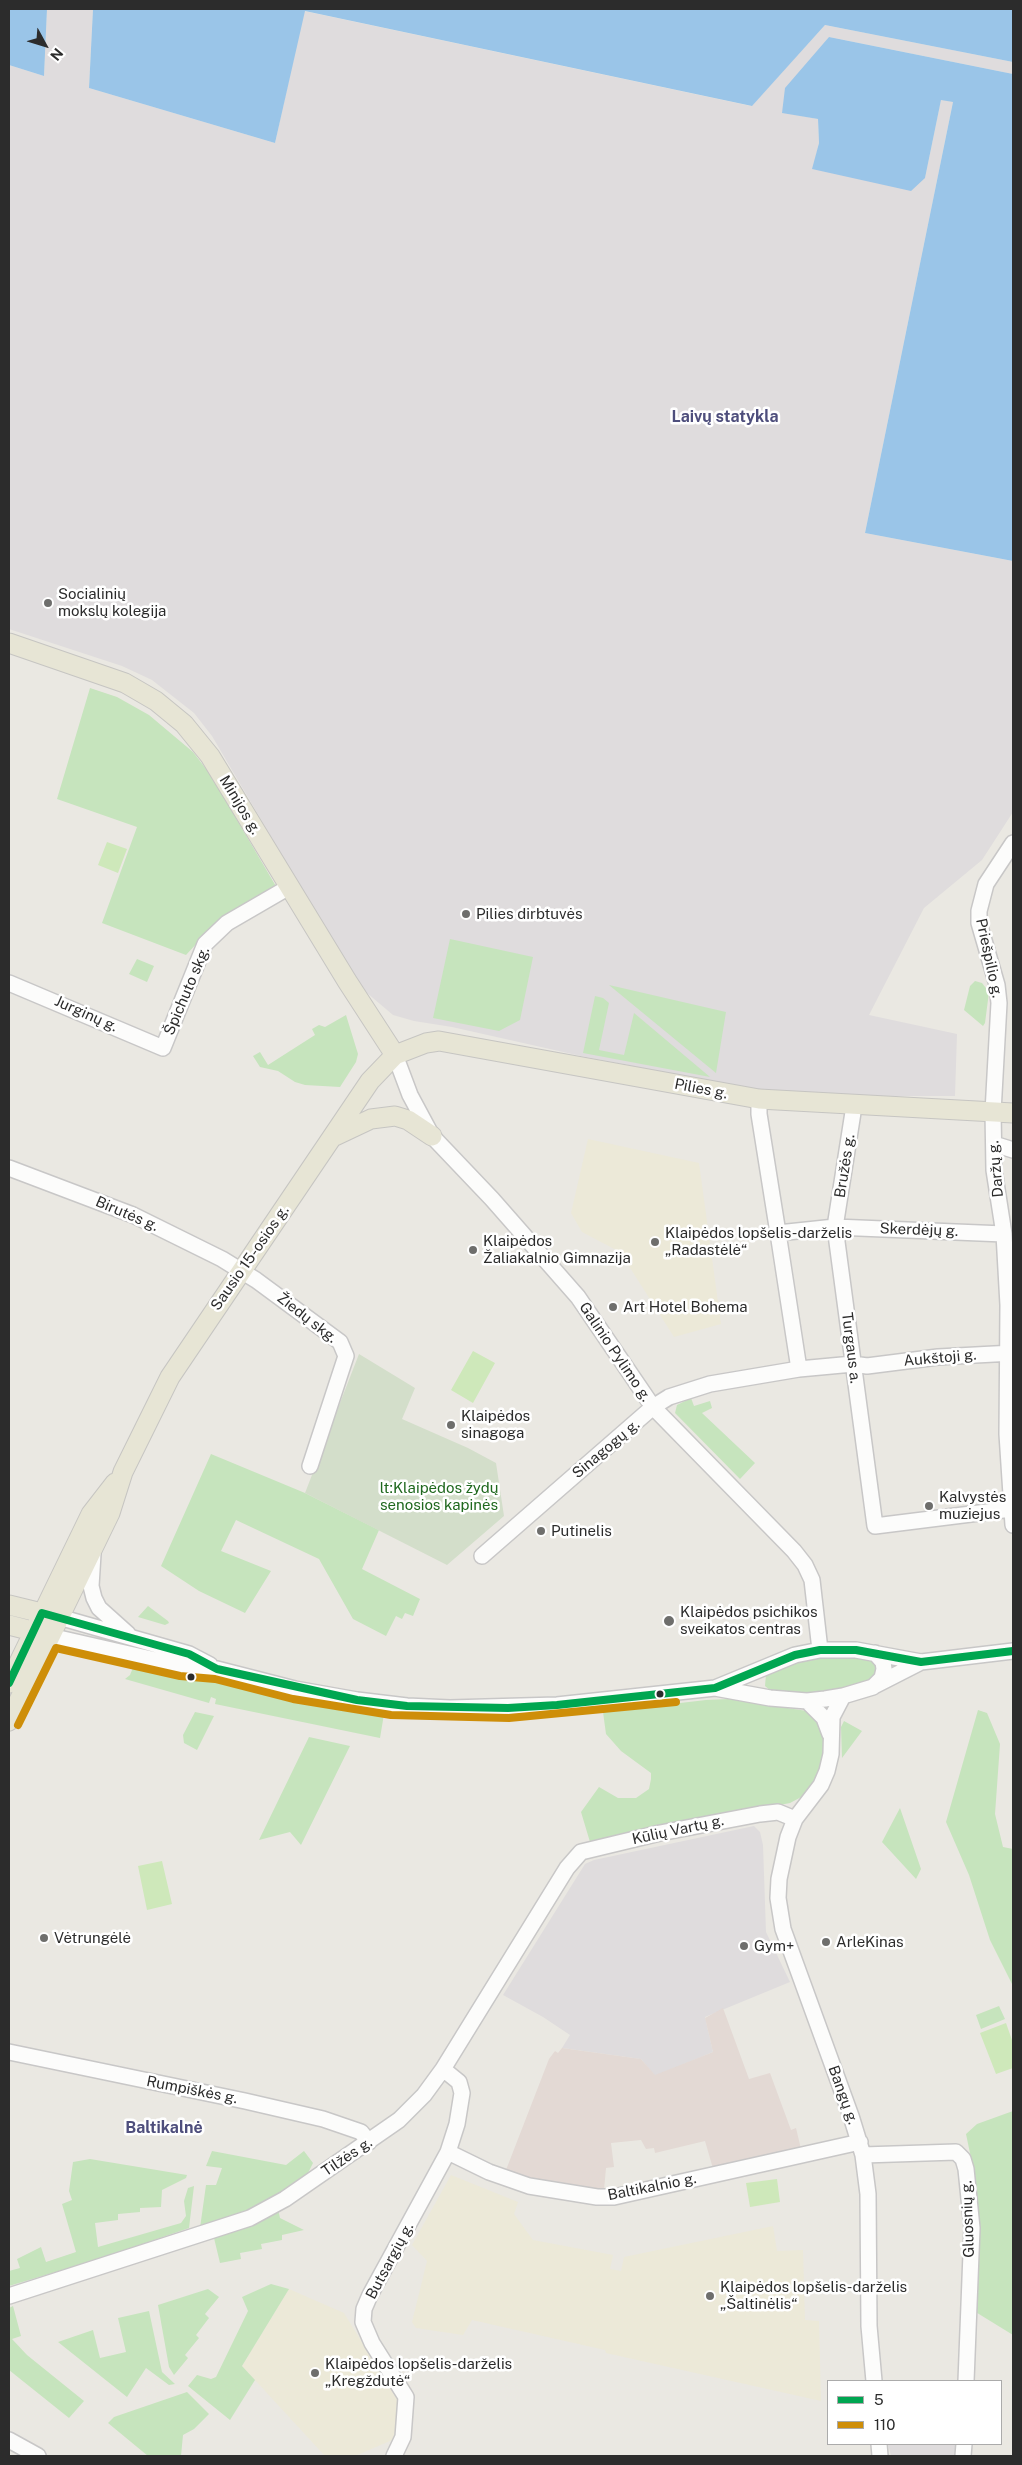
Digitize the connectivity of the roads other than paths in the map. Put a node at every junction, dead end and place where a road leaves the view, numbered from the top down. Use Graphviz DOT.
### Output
graph roads {
  1 [pos="9,643"];
  2 [pos="1013,843"];
  3 [pos="289,887"];
  4 [pos="9,983"];
  5 [pos="163,1048"];
  6 [pos="395,1055"];
  7 [pos="759,1099"];
  8 [pos="854,1106"];
  9 [pos="993,1112"];
  10 [pos="1013,1113"];
  11 [pos="334,1136"];
  12 [pos="432,1136"];
  13 [pos="994,1144"];
  14 [pos="1013,1150"];
  15 [pos="9,1168"];
  16 [pos="835,1227"];
  17 [pos="778,1233"];
  18 [pos="1004,1234"];
  19 [pos="242,1270"];
  20 [pos="1011,1353"];
  21 [pos="860,1365"];
  22 [pos="798,1369"];
  23 [pos="653,1408"];
  24 [pos="310,1466"];
  25 [pos="123,1472"];
  26 [pos="1011,1509"];
  27 [pos="1013,1525"];
  28 [pos="94,1546"];
  29 [pos="482,1556"];
  30 [pos="9,1605"];
  31 [pos="51,1615"];
  32 [pos="9,1625"];
  33 [pos="42,1633"];
  34 [pos="131,1637"];
  35 [pos="820,1650"];
  36 [pos="1013,1651"];
  37 [pos="875,1653"];
  38 [pos="921,1662"];
  39 [pos="766,1666"];
  40 [pos="217,1668"];
  41 [pos="9,1683"];
  42 [pos="873,1687"];
  43 [pos="715,1688"];
  44 [pos="843,1696"];
  45 [pos="770,1698"];
  46 [pos="807,1701"];
  47 [pos="9,1721"];
  48 [pos="831,1736"];
  49 [pos="795,1819"];
  50 [pos="567,1868"];
  51 [pos="9,2052"];
  52 [pos="443,2069"];
  53 [pos="369,2142"];
  54 [pos="862,2149"];
  55 [pos="448,2152"];
  56 [pos="9,2296"];
  57 [pos="874,2380"];
  58 [pos="966,2380"];
  59 [pos="9,2440"];
  60 [pos="38,2456"];
  61 [pos="394,2456"];
  1 -- 3 [label="main road, Minijos g."];
  2 -- 9 [label="street, Priešpilio g."];
  3 -- 5 [label="street, Špichuto skg."];
  3 -- 6 [label="main road, Minijos g."];
  4 -- 5 [label="street, Jurginų g."];
  6 -- 7 [label="main road, Pilies g."];
  6 -- 11 [label="main road, Sausio 15-osios g."];
  6 -- 12 [label="street, Galinio Pylimo g."];
  7 -- 8 [label="main road, Pilies g."];
  7 -- 17 [label="street"];
  8 -- 9 [label="main road, Pilies g."];
  8 -- 16 [label="street, Bružės g."];
  9 -- 10 [label="main road, Pilies g."];
  9 -- 13 [label="street, Daržų g."];
  11 -- 12 [label="main road"];
  11 -- 19 [label="main road, Sausio 15-osios g."];
  12 -- 23 [label="street, Galinio Pylimo g."];
  13 -- 14 [label="street"];
  13 -- 18 [label="street, Daržų g."];
  15 -- 19 [label="street, Birutės g."];
  16 -- 17 [label="street"];
  16 -- 18 [label="street, Skerdėjų g."];
  16 -- 21 [label="street, Turgaus a."];
  17 -- 22 [label="street"];
  18 -- 20 [label="street, Daržų g."];
  19 -- 24 [label="street, Žiedų skg."];
  19 -- 25 [label="main road, Sausio 15-osios g."];
  20 -- 21 [label="street, Aukštoji g."];
  20 -- 26 [label="street, Daržų g."];
  21 -- 22 [label="street, Sinagogų g."];
  21 -- 26 [label="street, Turgaus a."];
  22 -- 23 [label="street, Sinagogų g."];
  23 -- 29 [label="street, Sinagogų g."];
  23 -- 35 [label="street, Galinio Pylimo g."];
  25 -- 28 [label="main road, Sausio 15-osios g."];
  25 -- 31 [label="main road, Sausio 15-osios g."];
  26 -- 27 [label="street, Daržų g."];
  28 -- 31 [label="main road, Sausio 15-osios g."];
  28 -- 34 [label="street"];
  30 -- 31 [label="main road"];
  31 -- 33 [label="main road, Sausio 15-osios g."];
  31 -- 34 [label="street"];
  32 -- 33 [label="main road"];
  33 -- 40 [label="street"];
  33 -- 41 [label="main road, Sausio 15-osios g."];
  33 -- 47 [label="main road, Sausio 15-osios g."];
  34 -- 40 [label="street"];
  35 -- 37 [label="street"];
  35 -- 39 [label="street"];
  36 -- 38 [label="street"];
  37 -- 38 [label="street"];
  37 -- 42 [label="street"];
  38 -- 42 [label="street"];
  39 -- 43 [label="street"];
  39 -- 45 [label="street"];
  40 -- 43 [label="street"];
  42 -- 44 [label="street"];
  43 -- 45 [label="street"];
  44 -- 46 [label="street"];
  44 -- 48 [label="street"];
  45 -- 46 [label="street"];
  46 -- 48 [label="street"];
  48 -- 49 [label="street"];
  49 -- 50 [label="street, Kūlių Vartų g."];
  49 -- 54 [label="street, Bangų g."];
  50 -- 52 [label="street, Tilžės g."];
  51 -- 53 [label="street, Rumpiškės g."];
  52 -- 53 [label="street, Tilžės g."];
  52 -- 55 [label="street, Butsargių g."];
  53 -- 56 [label="street, Tilžės g."];
  54 -- 55 [label="street, Baltikalnio g."];
  54 -- 57 [label="street, Bangų g."];
  54 -- 58 [label="street, Gluosnių g."];
  55 -- 61 [label="street, Butsargių g."];
  59 -- 60 [label="street"];
}
